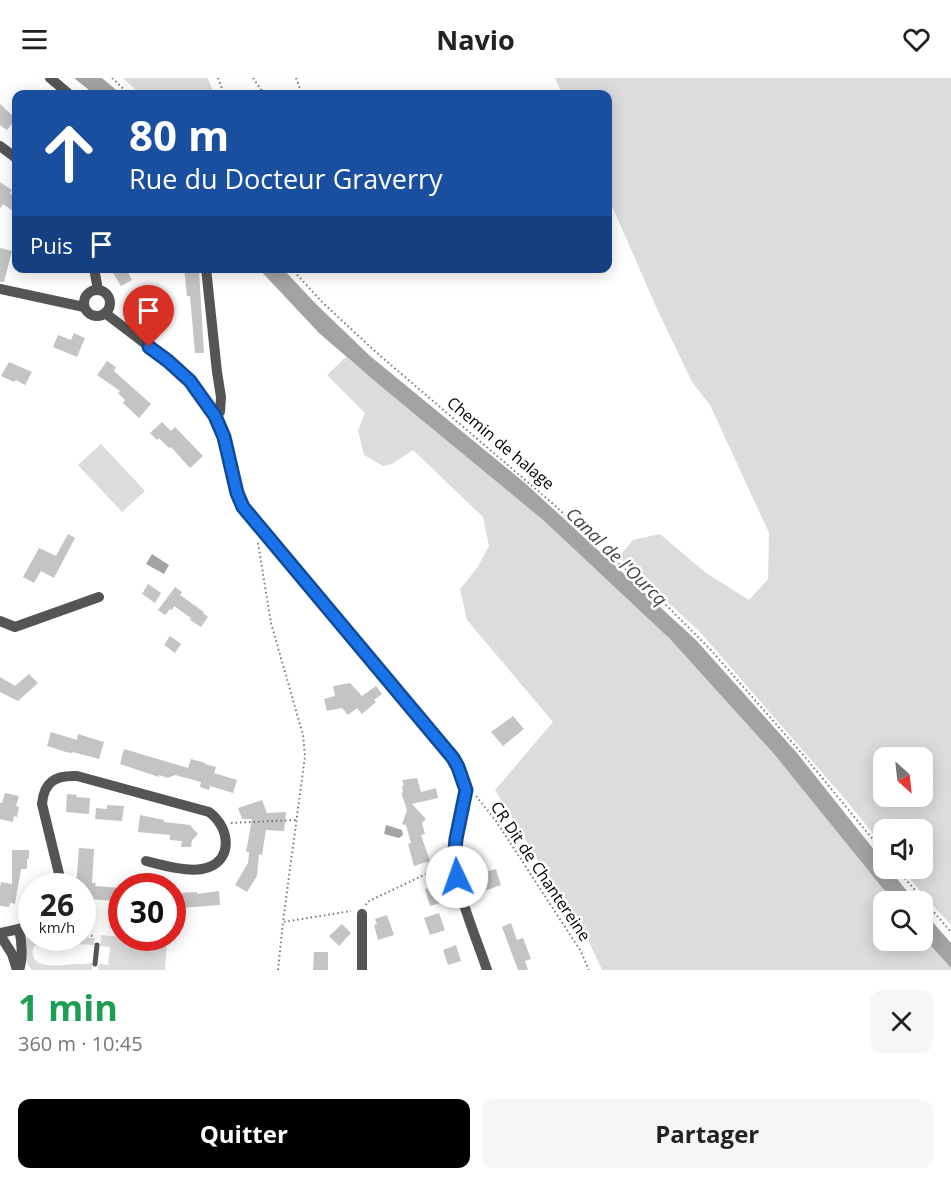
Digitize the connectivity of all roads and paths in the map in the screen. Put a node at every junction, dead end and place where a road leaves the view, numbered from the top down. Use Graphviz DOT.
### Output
graph roads {
  1 [pos="50,78"];
  2 [pos="112,78"];
  3 [pos="64,90"];
  4 [pos="125,90"];
  5 [pos="95,273"];
  6 [pos="207,273"];
  7 [pos="296,273"];
  8 [pos="0,289"];
  9 [pos="98,290"];
  10 [pos="84,307"];
  11 [pos="105,313"];
  12 [pos="215,416"];
  13 [pos="261,530"];
  14 [pos="99,597"];
  15 [pos="0,621"];
  16 [pos="466,790"];
  17 [pos="296,820"];
  18 [pos="231,824"];
  19 [pos="873,840"];
  20 [pos="146,861"];
  21 [pos="449,863"];
  22 [pos="59,873"];
  23 [pos="905,879"];
  24 [pos="363,911"];
  25 [pos="283,922"];
  26 [pos="18,929"];
  27 [pos="951,932"];
  28 [pos="0,933"];
  29 [pos="97,945"];
  30 [pos="21,951"];
  31 [pos="95,964"];
  32 [pos="18,970"];
  33 [pos="278,970"];
  34 [pos="362,970"];
  35 [pos="487,970"];
  36 [pos="589,970"];
  1 -- 3 [label="street"];
  2 -- 4 [label="path"];
  5 -- 9 [label="street"];
  6 -- 12 [label="street"];
  7 -- 19 [label="path, Chemin de halage"];
  8 -- 10 [label="street"];
  9 -- 10 [label="street"];
  9 -- 11 [label="street"];
  10 -- 11 [label="street"];
  11 -- 12 [label="street"];
  12 -- 13 [label="street"];
  13 -- 16 [label="street"];
  13 -- 17 [label="path"];
  14 -- 15 [label="street"];
  16 -- 35 [label="street"];
  16 -- 36 [label="path, CR Dit de Chantereine"];
  17 -- 18 [label="path"];
  17 -- 25 [label="path"];
  20 -- 22 [label="street"];
  21 -- 24 [label="path"];
  23 -- 27 [label="path"];
  24 -- 25 [label="path"];
  24 -- 34 [label="street"];
  25 -- 33 [label="path"];
  26 -- 28 [label="street"];
  28 -- 32 [label="street"];
  29 -- 31 [label="lane"];
  30 -- 32 [label="street"];
}
